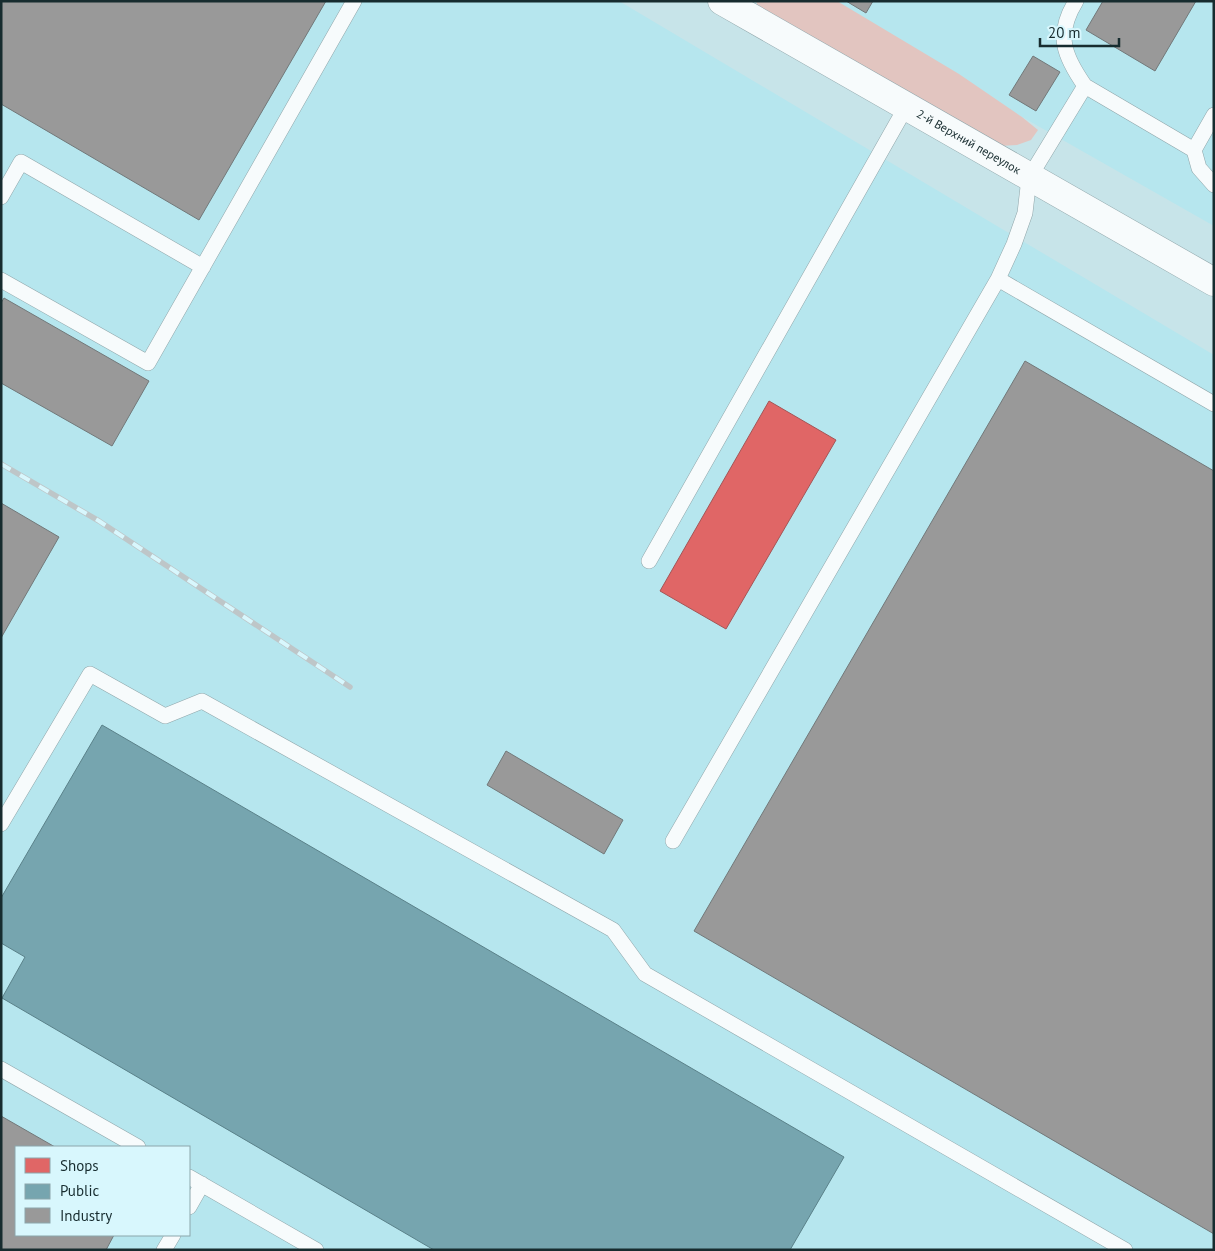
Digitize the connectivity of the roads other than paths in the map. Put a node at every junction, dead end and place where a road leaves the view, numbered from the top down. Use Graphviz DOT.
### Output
graph roads {
  1 [pos="354,1"];
  2 [pos="1076,1"];
  3 [pos="724,2"];
  4 [pos="1085,86"];
  5 [pos="906,107"];
  6 [pos="1214,116"];
  7 [pos="1194,150"];
  8 [pos="1029,178"];
  9 [pos="1214,185"];
  10 [pos="1,197"];
  11 [pos="203,267"];
  12 [pos="998,279"];
  13 [pos="1,280"];
  14 [pos="1214,282"];
  15 [pos="1214,404"];
  16 [pos="649,562"];
  17 [pos="1,824"];
  18 [pos="673,841"];
  19 [pos="1,1069"];
  20 [pos="136,1146"];
  21 [pos="195,1180"];
  22 [pos="190,1202"];
  23 [pos="172,1236"];
  24 [pos="164,1250"];
  25 [pos="316,1250"];
  26 [pos="1125,1250"];
  1 -- 11 [label="lane"];
  2 -- 4 [label="lane"];
  3 -- 5 [label="street, 2-й Верхний переулок"];
  4 -- 7 [label="lane"];
  4 -- 8 [label="lane"];
  5 -- 8 [label="street, 2-й Верхний переулок"];
  5 -- 16 [label="lane"];
  6 -- 7 [label="lane"];
  7 -- 9 [label="lane"];
  8 -- 12 [label="lane"];
  8 -- 14 [label="street, 2-й Верхний переулок"];
  10 -- 11 [label="lane"];
  11 -- 13 [label="lane"];
  12 -- 15 [label="lane"];
  12 -- 18 [label="lane"];
  17 -- 26 [label="lane"];
  19 -- 20 [label="lane"];
  21 -- 22 [label="lane"];
  21 -- 25 [label="lane"];
  23 -- 24 [label="lane"];
}
